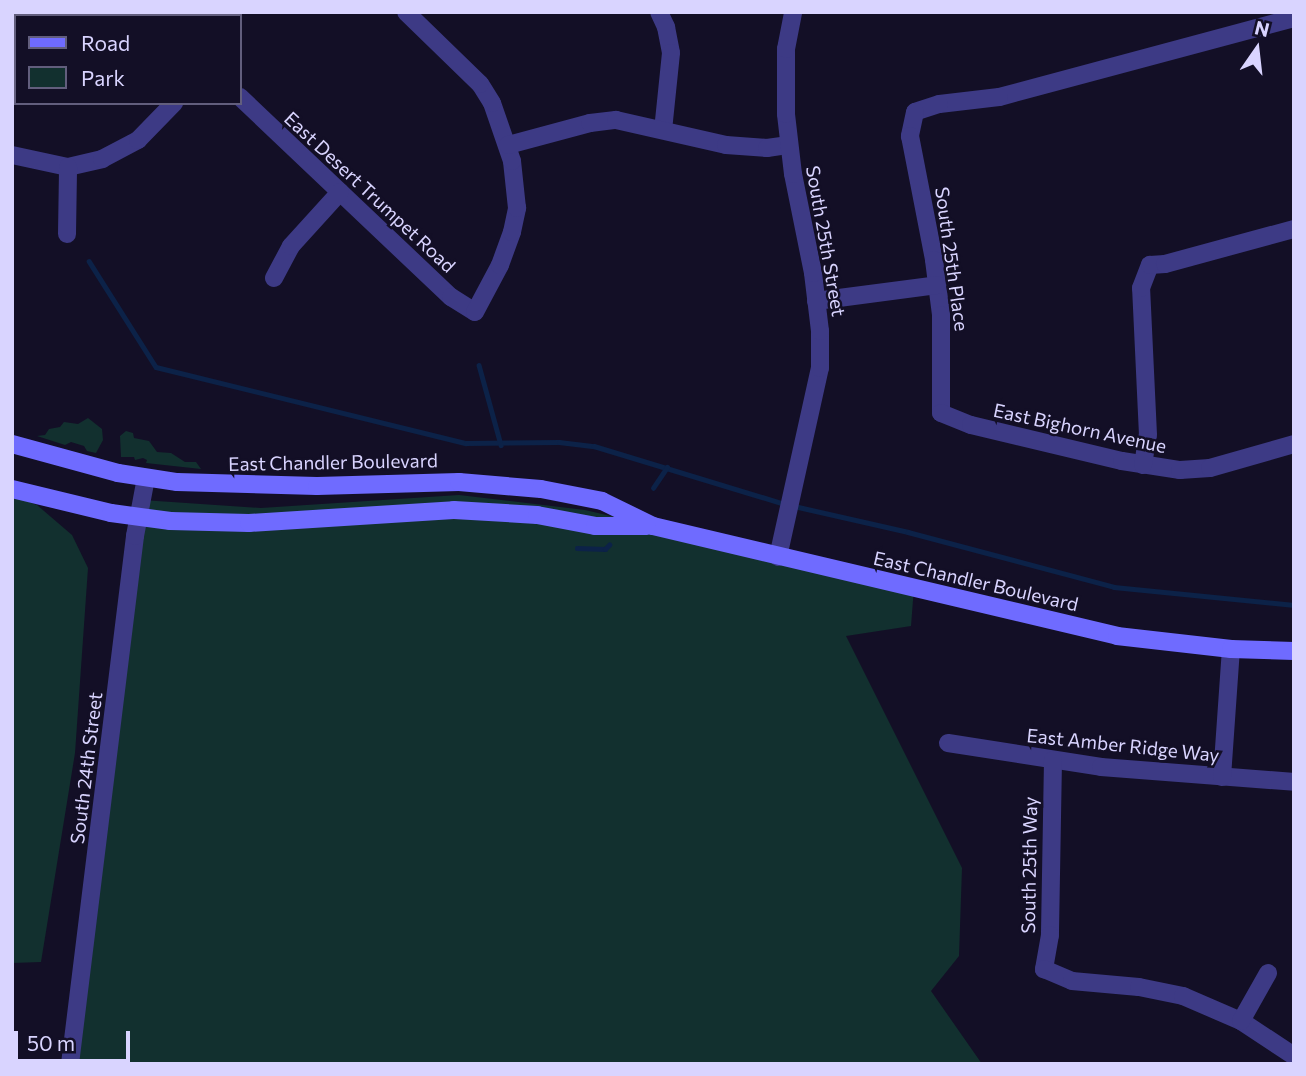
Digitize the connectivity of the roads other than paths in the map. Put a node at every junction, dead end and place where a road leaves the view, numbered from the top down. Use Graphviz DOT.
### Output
graph roads {
  1 [pos="406,12"];
  2 [pos="659,12"];
  3 [pos="793,12"];
  4 [pos="1294,18"];
  5 [pos="242,99"];
  6 [pos="172,105"];
  7 [pos="663,130"];
  8 [pos="508,145"];
  9 [pos="789,145"];
  10 [pos="12,155"];
  11 [pos="68,167"];
  12 [pos="340,192"];
  13 [pos="1294,229"];
  14 [pos="67,234"];
  15 [pos="274,278"];
  16 [pos="937,285"];
  17 [pos="816,301"];
  18 [pos="941,413"];
  19 [pos="12,444"];
  20 [pos="1294,444"];
  21 [pos="1143,466"];
  22 [pos="146,478"];
  23 [pos="12,489"];
  24 [pos="139,516"];
  25 [pos="653,526"];
  26 [pos="778,557"];
  27 [pos="1231,649"];
  28 [pos="1294,651"];
  29 [pos="948,743"];
  30 [pos="1053,760"];
  31 [pos="1222,777"];
  32 [pos="1294,782"];
  33 [pos="1268,973"];
  34 [pos="1241,1021"];
  35 [pos="1294,1056"];
  36 [pos="70,1064"];
  1 -- 8 [label="street"];
  2 -- 7 [label="street"];
  3 -- 9 [label="street, South 25th Street"];
  4 -- 16 [label="street, South 25th Place"];
  5 -- 12 [label="street, East Desert Trumpet Road"];
  6 -- 11 [label="street"];
  7 -- 8 [label="street"];
  7 -- 9 [label="street"];
  8 -- 12 [label="street, East Desert Trumpet Road"];
  9 -- 17 [label="street, South 25th Street"];
  10 -- 11 [label="street"];
  11 -- 14 [label="street"];
  12 -- 15 [label="street"];
  13 -- 21 [label="street"];
  16 -- 17 [label="street"];
  16 -- 18 [label="street, South 25th Place"];
  17 -- 26 [label="street, South 25th Street"];
  18 -- 21 [label="street, East Bighorn Avenue"];
  19 -- 22 [label="main road, East Chandler Boulevard"];
  20 -- 21 [label="street, East Bighorn Avenue"];
  22 -- 24 [label="street, South 24th Street"];
  22 -- 25 [label="main road, East Chandler Boulevard"];
  23 -- 24 [label="main road, East Chandler Boulevard"];
  24 -- 25 [label="main road, East Chandler Boulevard"];
  24 -- 36 [label="street, South 24th Street"];
  25 -- 26 [label="main road, East Chandler Boulevard"];
  26 -- 27 [label="main road, East Chandler Boulevard"];
  27 -- 28 [label="main road, East Chandler Boulevard"];
  27 -- 31 [label="street"];
  29 -- 30 [label="street, East Amber Ridge Way"];
  30 -- 31 [label="street, East Amber Ridge Way"];
  30 -- 34 [label="street, South 25th Way"];
  31 -- 32 [label="street, East Amber Ridge Way"];
  33 -- 34 [label="street"];
  34 -- 35 [label="street"];
}
